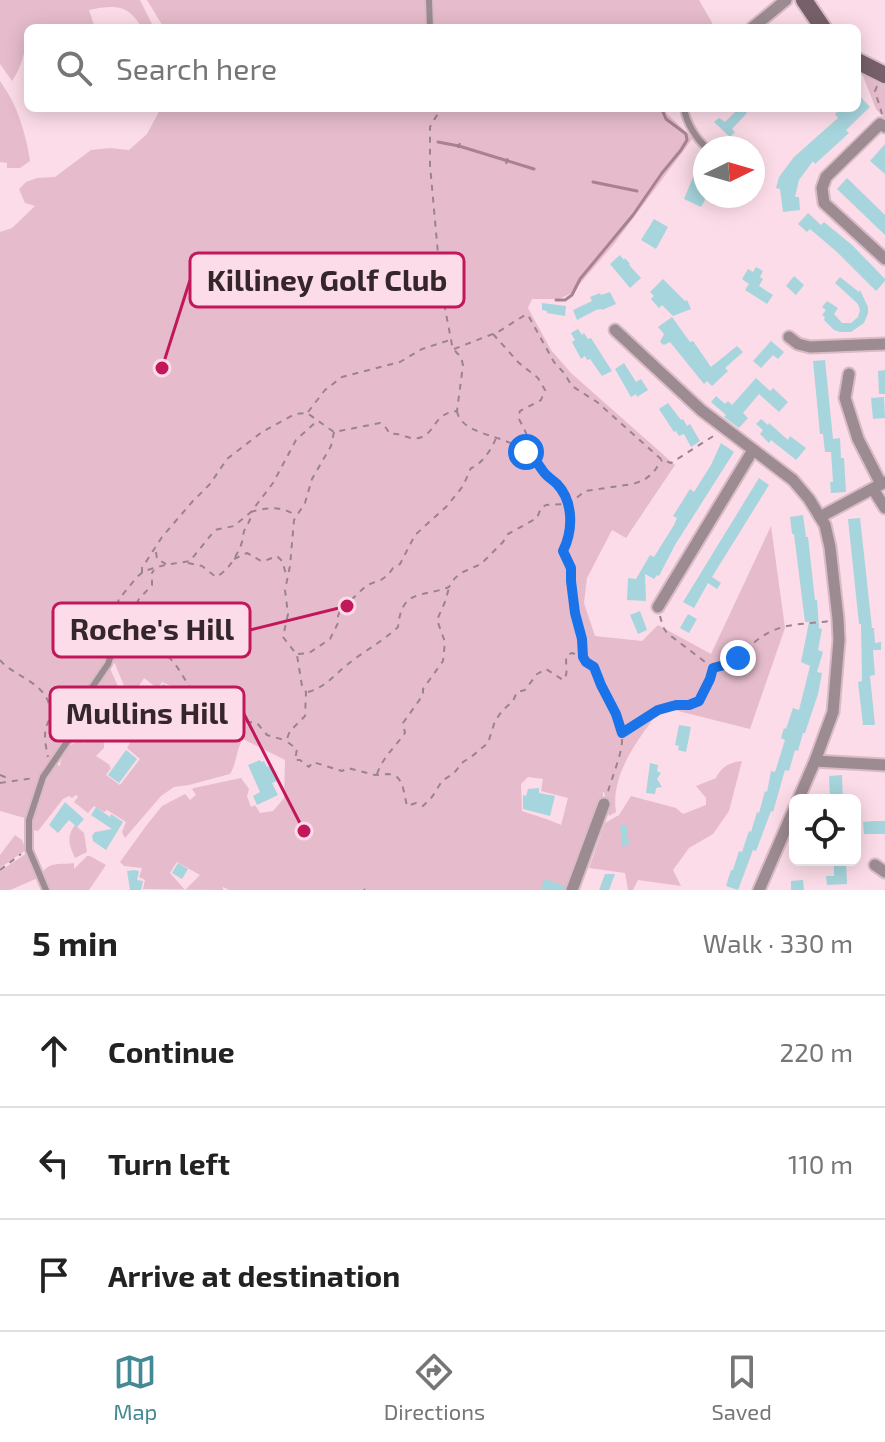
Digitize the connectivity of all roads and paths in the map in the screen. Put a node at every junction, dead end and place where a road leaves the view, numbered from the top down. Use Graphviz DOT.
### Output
graph roads {
  1 [pos="429,0"];
  2 [pos="786,0"];
  3 [pos="804,0"];
  4 [pos="430,24"];
  5 [pos="757,24"];
  6 [pos="820,24"];
  7 [pos="861,63"];
  8 [pos="883,74"];
  9 [pos="437,112"];
  10 [pos="684,112"];
  11 [pos="883,126"];
  12 [pos="697,136"];
  13 [pos="460,143"];
  14 [pos="458,148"];
  15 [pos="508,157"];
  16 [pos="506,164"];
  17 [pos="885,259"];
  18 [pos="615,330"];
  19 [pos="493,334"];
  20 [pos="789,337"];
  21 [pos="451,340"];
  22 [pos="885,344"];
  23 [pos="454,349"];
  24 [pos="849,374"];
  25 [pos="457,411"];
  26 [pos="307,413"];
  27 [pos="317,421"];
  28 [pos="726,428"];
  29 [pos="334,432"];
  30 [pos="496,438"];
  31 [pos="753,450"];
  32 [pos="530,455"];
  33 [pos="662,460"];
  34 [pos="880,485"];
  35 [pos="569,504"];
  36 [pos="885,508"];
  37 [pos="251,512"];
  38 [pos="296,516"];
  39 [pos="820,517"];
  40 [pos="156,547"];
  41 [pos="234,559"];
  42 [pos="183,562"];
  43 [pos="168,564"];
  44 [pos="156,568"];
  45 [pos="142,573"];
  46 [pos="287,575"];
  47 [pos="449,587"];
  48 [pos="658,607"];
  49 [pos="838,619"];
  50 [pos="120,623"];
  51 [pos="113,649"];
  52 [pos="297,655"];
  53 [pos="583,657"];
  54 [pos="0,660"];
  55 [pos="713,668"];
  56 [pos="306,692"];
  57 [pos="622,733"];
  58 [pos="286,741"];
  59 [pos="815,761"];
  60 [pos="53,763"];
  61 [pos="885,765"];
  62 [pos="0,775"];
  63 [pos="376,775"];
  64 [pos="34,778"];
  65 [pos="11,780"];
  66 [pos="0,783"];
  67 [pos="801,794"];
  68 [pos="604,804"];
  69 [pos="789,821"];
  70 [pos="29,850"];
  71 [pos="0,870"];
  72 [pos="46,890"];
  73 [pos="572,890"];
  74 [pos="759,890"];
  1 -- 4 [label="lane"];
  2 -- 5 [label="street"];
  3 -- 6 [label="street"];
  7 -- 8 [label="street"];
  8 -- 11 [label="path"];
  9 -- 21 [label="path"];
  10 -- 12 [label="lane"];
  11 -- 17 [label="street"];
  13 -- 14 [label="path"];
  15 -- 16 [label="path"];
  18 -- 28 [label="street"];
  19 -- 23 [label="path"];
  19 -- 32 [label="path"];
  19 -- 33 [label="path"];
  20 -- 22 [label="street"];
  21 -- 23 [label="path"];
  21 -- 26 [label="path"];
  23 -- 25 [label="path"];
  24 -- 34 [label="street"];
  25 -- 29 [label="path"];
  25 -- 30 [label="path"];
  26 -- 27 [label="path"];
  26 -- 40 [label="path"];
  27 -- 29 [label="path"];
  27 -- 37 [label="path"];
  28 -- 31 [label="street"];
  28 -- 33 [label="path"];
  29 -- 38 [label="path"];
  30 -- 32 [label="path"];
  30 -- 52 [label="path"];
  31 -- 39 [label="street"];
  31 -- 48 [label="street"];
  32 -- 35 [label="path"];
  33 -- 35 [label="path"];
  34 -- 36 [label="street"];
  34 -- 39 [label="street"];
  35 -- 47 [label="path"];
  35 -- 53 [label="path"];
  37 -- 38 [label="path"];
  37 -- 41 [label="path"];
  37 -- 42 [label="path"];
  38 -- 46 [label="path"];
  39 -- 49 [label="street"];
  40 -- 43 [label="path"];
  40 -- 45 [label="path"];
  41 -- 42 [label="path"];
  41 -- 46 [label="path"];
  42 -- 43 [label="path"];
  43 -- 44 [label="path"];
  44 -- 45 [label="path"];
  44 -- 50 [label="path"];
  45 -- 50 [label="path"];
  46 -- 52 [label="path"];
  47 -- 56 [label="path"];
  47 -- 63 [label="path"];
  48 -- 55 [label="path"];
  49 -- 55 [label="path"];
  49 -- 59 [label="street"];
  50 -- 51 [label="path"];
  50 -- 58 [label="path"];
  51 -- 60 [label="lane"];
  52 -- 56 [label="path"];
  53 -- 57 [label="path"];
  53 -- 63 [label="path"];
  54 -- 60 [label="path"];
  55 -- 57 [label="path"];
  56 -- 58 [label="path"];
  57 -- 68 [label="path"];
  58 -- 63 [label="path"];
  59 -- 61 [label="street"];
  59 -- 67 [label="street"];
  60 -- 70 [label="lane"];
  62 -- 65 [label="path"];
  64 -- 65 [label="path"];
  65 -- 66 [label="path"];
  68 -- 73 [label="street"];
  69 -- 74 [label="street"];
  70 -- 71 [label="path"];
  70 -- 72 [label="lane"];
}
